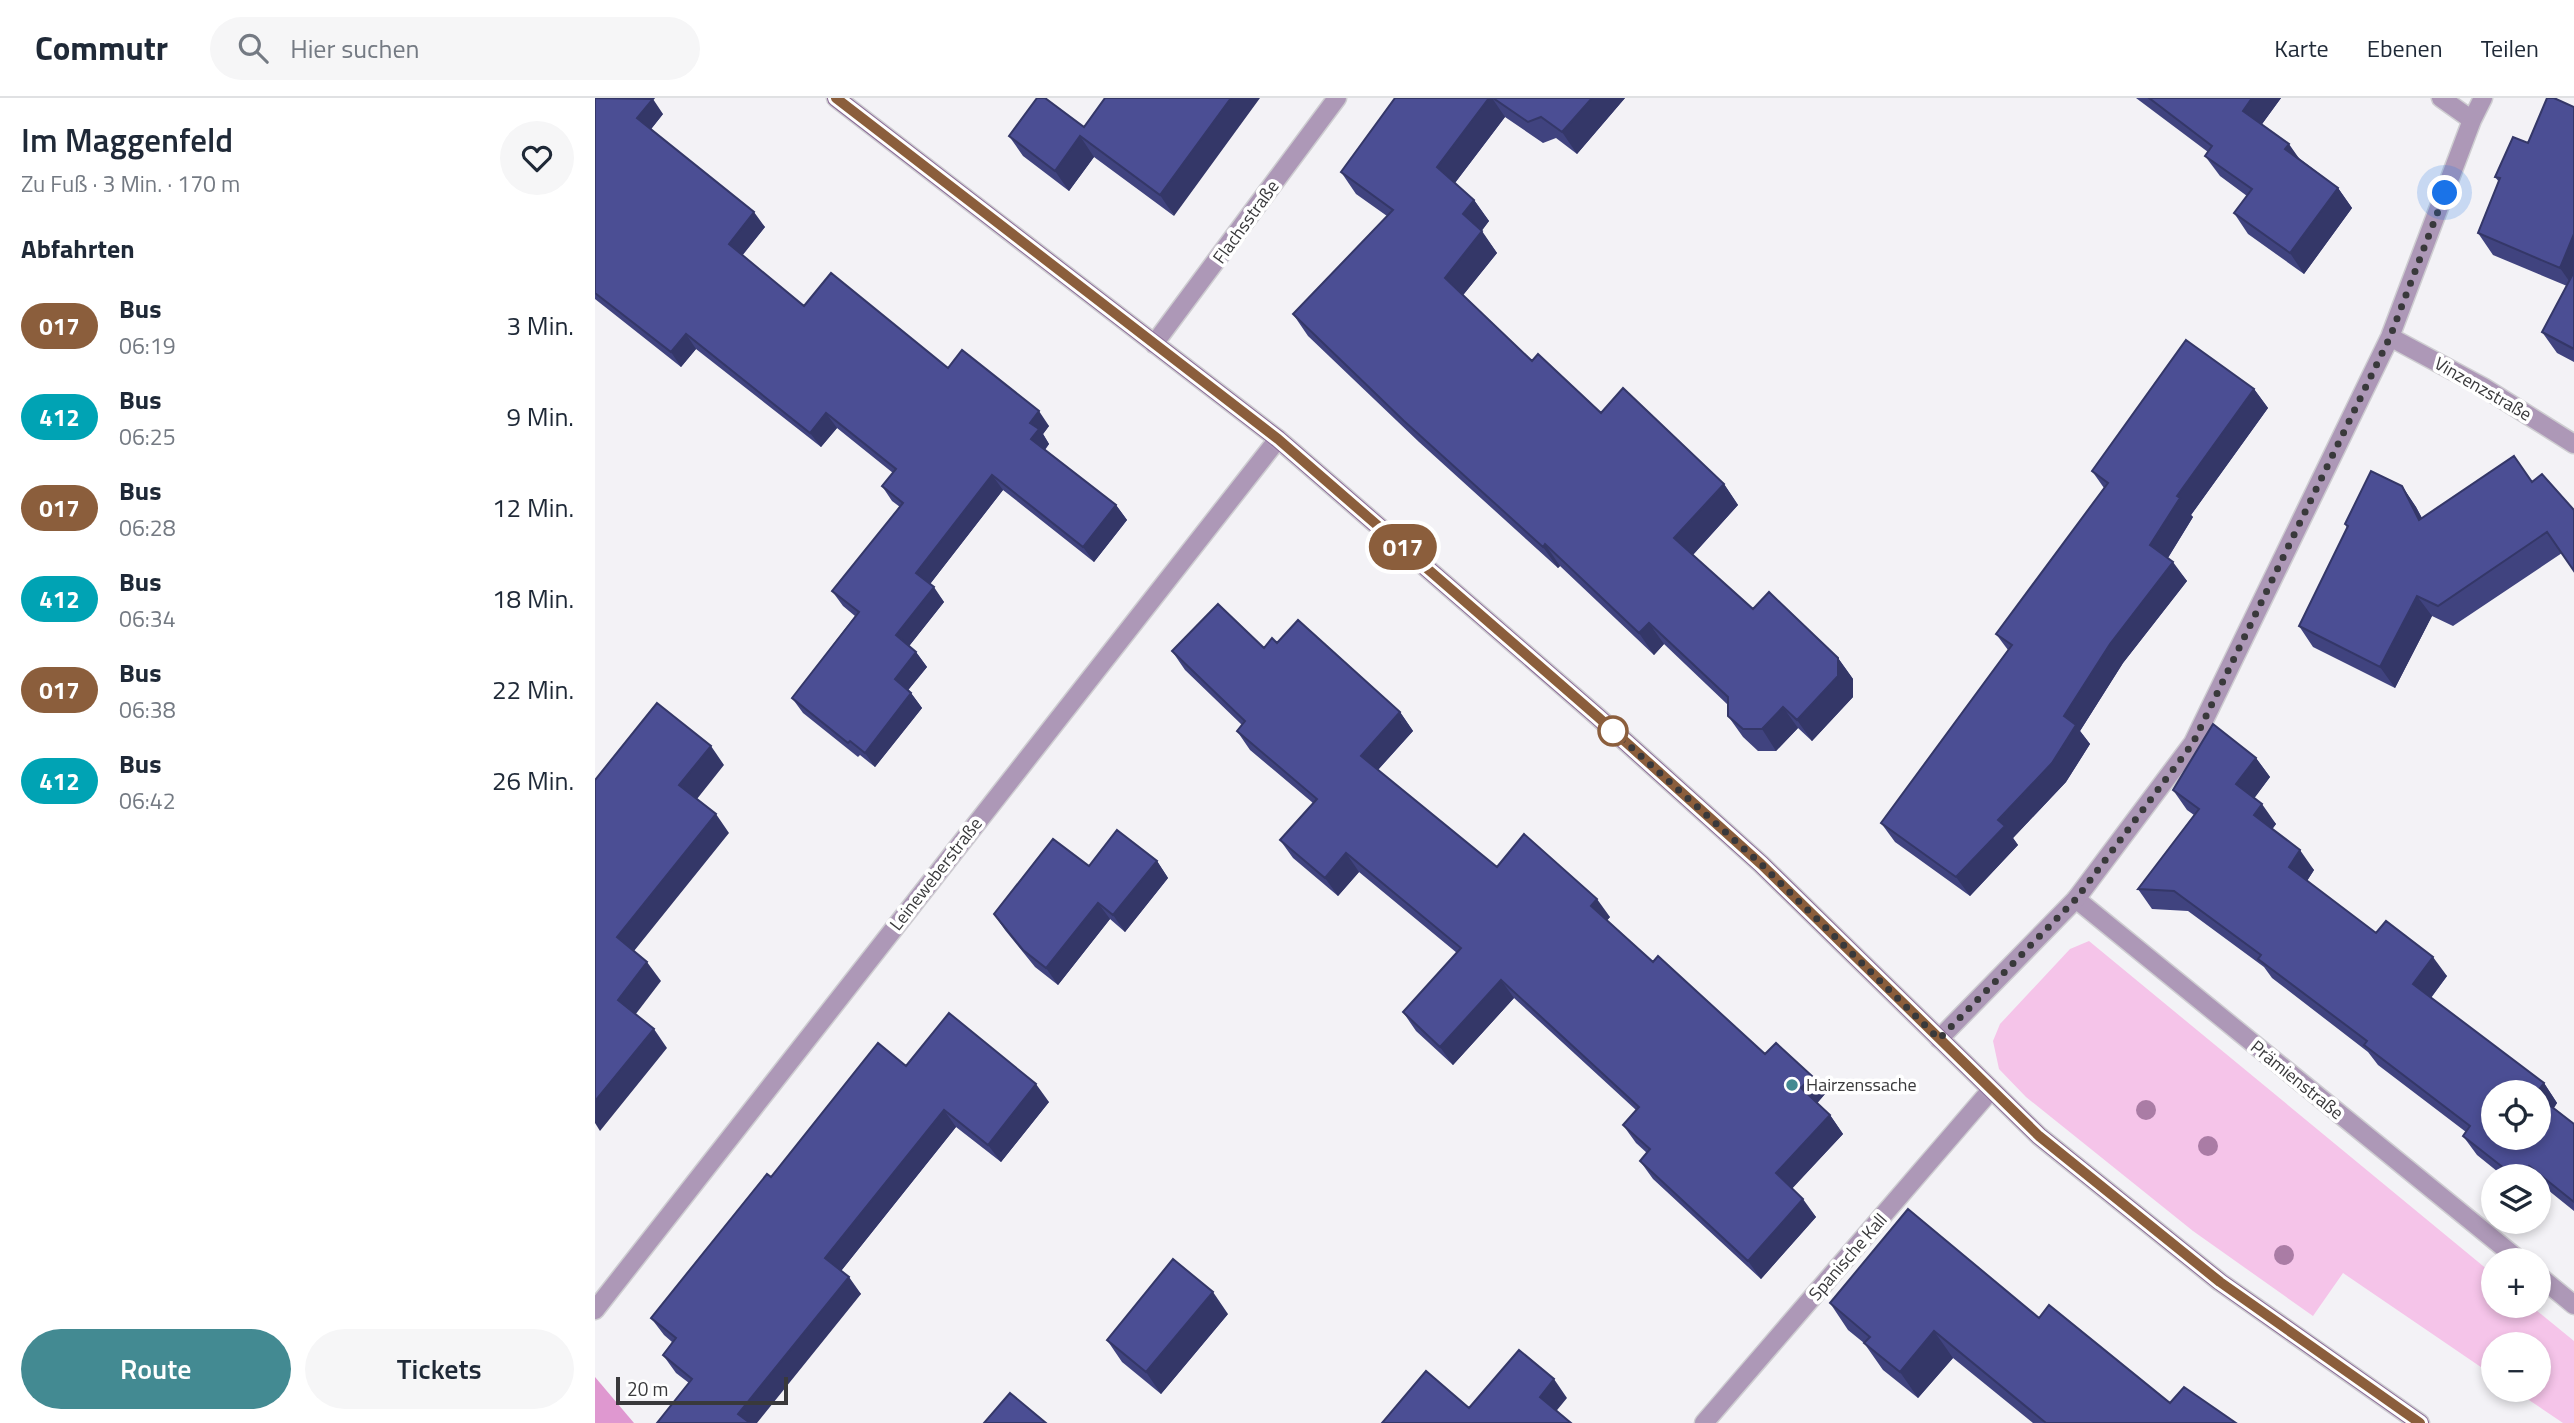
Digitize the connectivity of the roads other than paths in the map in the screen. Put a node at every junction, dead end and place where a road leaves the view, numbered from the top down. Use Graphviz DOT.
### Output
graph roads {
  1 [pos="836,98"];
  2 [pos="1337,98"];
  3 [pos="2441,98"];
  4 [pos="2483,98"];
  5 [pos="2472,120"];
  6 [pos="2390,337"];
  7 [pos="1154,344"];
  8 [pos="1278,439"];
  9 [pos="2574,444"];
  10 [pos="2076,899"];
  11 [pos="1939,1039"];
  12 [pos="1991,1090"];
  13 [pos="2504,1248"];
  14 [pos="2551,1286"];
  15 [pos="2574,1305"];
  16 [pos="595,1310"];
  17 [pos="1704,1423"];
  18 [pos="2420,1423"];
  1 -- 7 [label="street"];
  2 -- 7 [label="street, Flachsstraße"];
  3 -- 5 [label="street"];
  4 -- 5 [label="street"];
  5 -- 6 [label="street"];
  6 -- 9 [label="street, Vinzenzstraße"];
  6 -- 10 [label="street"];
  7 -- 8 [label="street"];
  8 -- 11 [label="street"];
  8 -- 16 [label="street, Leineweberstraße"];
  10 -- 11 [label="street"];
  10 -- 13 [label="street, Prämienstraße"];
  11 -- 12 [label="street"];
  12 -- 17 [label="street, Spanische Kall"];
  12 -- 18 [label="street"];
  14 -- 15 [label="street"];
}
